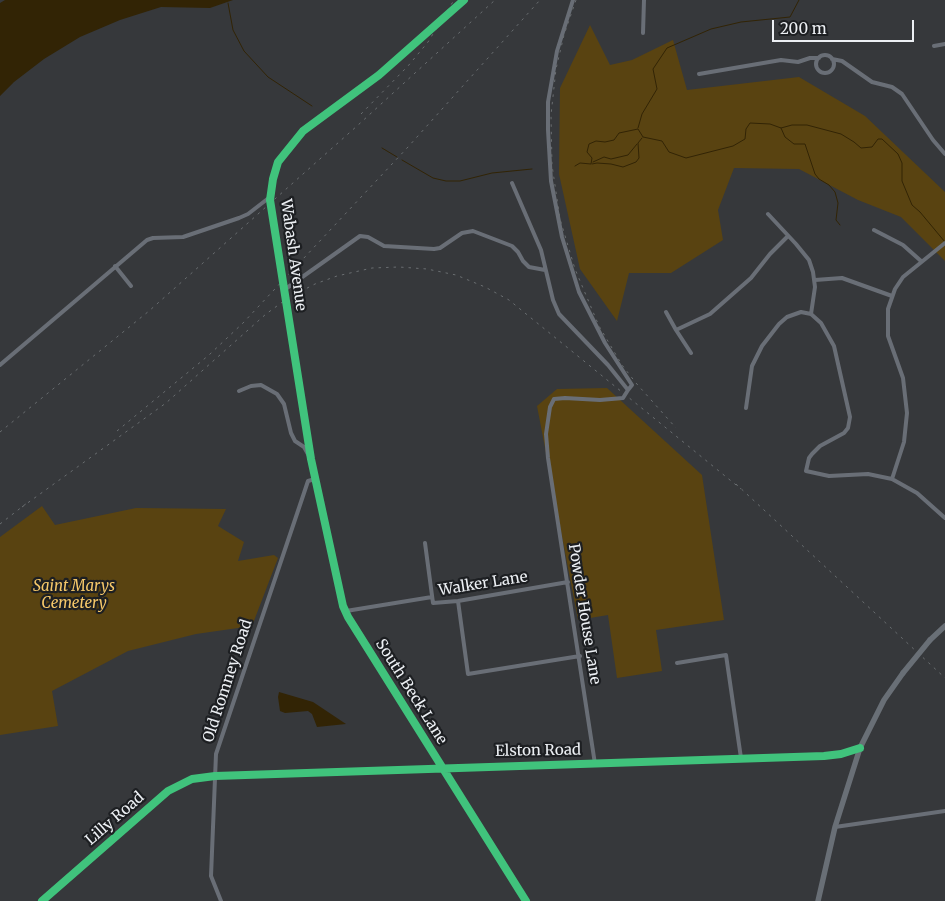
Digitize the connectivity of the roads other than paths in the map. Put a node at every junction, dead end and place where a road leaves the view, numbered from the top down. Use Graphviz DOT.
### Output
graph roads {
  1 [pos="464,0"];
  2 [pos="573,0"];
  3 [pos="644,0"];
  4 [pos="643,33"];
  5 [pos="945,44"];
  6 [pos="934,46"];
  7 [pos="819,58"];
  8 [pos="832,60"];
  9 [pos="699,74"];
  10 [pos="945,154"];
  11 [pos="512,183"];
  12 [pos="270,197"];
  13 [pos="768,214"];
  14 [pos="874,230"];
  15 [pos="788,236"];
  16 [pos="943,244"];
  17 [pos="921,261"];
  18 [pos="115,266"];
  19 [pos="545,270"];
  20 [pos="815,280"];
  21 [pos="131,286"];
  22 [pos="284,290"];
  23 [pos="892,296"];
  24 [pos="666,312"];
  25 [pos="811,314"];
  26 [pos="676,330"];
  27 [pos="691,353"];
  28 [pos="0,365"];
  29 [pos="628,390"];
  30 [pos="240,392"];
  31 [pos="746,408"];
  32 [pos="311,459"];
  33 [pos="316,479"];
  34 [pos="892,479"];
  35 [pos="945,518"];
  36 [pos="425,543"];
  37 [pos="568,582"];
  38 [pos="432,597"];
  39 [pos="458,601"];
  40 [pos="346,611"];
  41 [pos="945,626"];
  42 [pos="580,656"];
  43 [pos="678,663"];
  44 [pos="860,748"];
  45 [pos="741,758"];
  46 [pos="595,764"];
  47 [pos="443,768"];
  48 [pos="215,776"];
  49 [pos="945,811"];
  50 [pos="835,826"];
  51 [pos="42,901"];
  52 [pos="222,901"];
  53 [pos="526,901"];
  54 [pos="818,901"];
  1 -- 12 [label="street, Wabash Avenue"];
  2 -- 29 [label="street"];
  3 -- 4 [label="street"];
  5 -- 6 [label="street"];
  7 -- 8 [label="street"];
  7 -- 8 [label="street"];
  7 -- 9 [label="street"];
  8 -- 10 [label="street"];
  11 -- 19 [label="street"];
  12 -- 18 [label="street"];
  12 -- 22 [label="street, Wabash Avenue"];
  13 -- 15 [label="street"];
  14 -- 17 [label="street"];
  15 -- 20 [label="street"];
  15 -- 26 [label="street"];
  16 -- 17 [label="street"];
  17 -- 23 [label="street"];
  18 -- 21 [label="street"];
  18 -- 28 [label="street"];
  19 -- 22 [label="street"];
  19 -- 29 [label="street"];
  20 -- 23 [label="street"];
  20 -- 25 [label="street"];
  22 -- 32 [label="street, Wabash Avenue"];
  23 -- 34 [label="street"];
  24 -- 26 [label="street"];
  25 -- 31 [label="street"];
  25 -- 34 [label="street"];
  26 -- 27 [label="street"];
  29 -- 37 [label="street, Powder House Lane"];
  30 -- 32 [label="street"];
  32 -- 33 [label="street, Wabash Avenue"];
  33 -- 40 [label="street, South Beck Lane"];
  33 -- 48 [label="street, Old Romney Road"];
  34 -- 35 [label="street"];
  36 -- 38 [label="street, Walker Lane"];
  37 -- 39 [label="street, Walker Lane"];
  37 -- 42 [label="street, Powder House Lane"];
  38 -- 39 [label="street, Walker Lane"];
  38 -- 40 [label="street"];
  39 -- 42 [label="street"];
  40 -- 47 [label="street, South Beck Lane"];
  41 -- 44 [label="main road, bridge"];
  42 -- 46 [label="street, Powder House Lane"];
  43 -- 45 [label="street"];
  44 -- 45 [label="street, Elston Road"];
  44 -- 50 [label="main road"];
  45 -- 46 [label="street, Elston Road"];
  46 -- 47 [label="street, Elston Road"];
  47 -- 48 [label="street, Elston Road"];
  47 -- 53 [label="street, South Beck Lane"];
  48 -- 51 [label="street, Lilly Road"];
  48 -- 52 [label="street, Old Romney Road"];
  49 -- 50 [label="street"];
  50 -- 54 [label="main road"];
}
